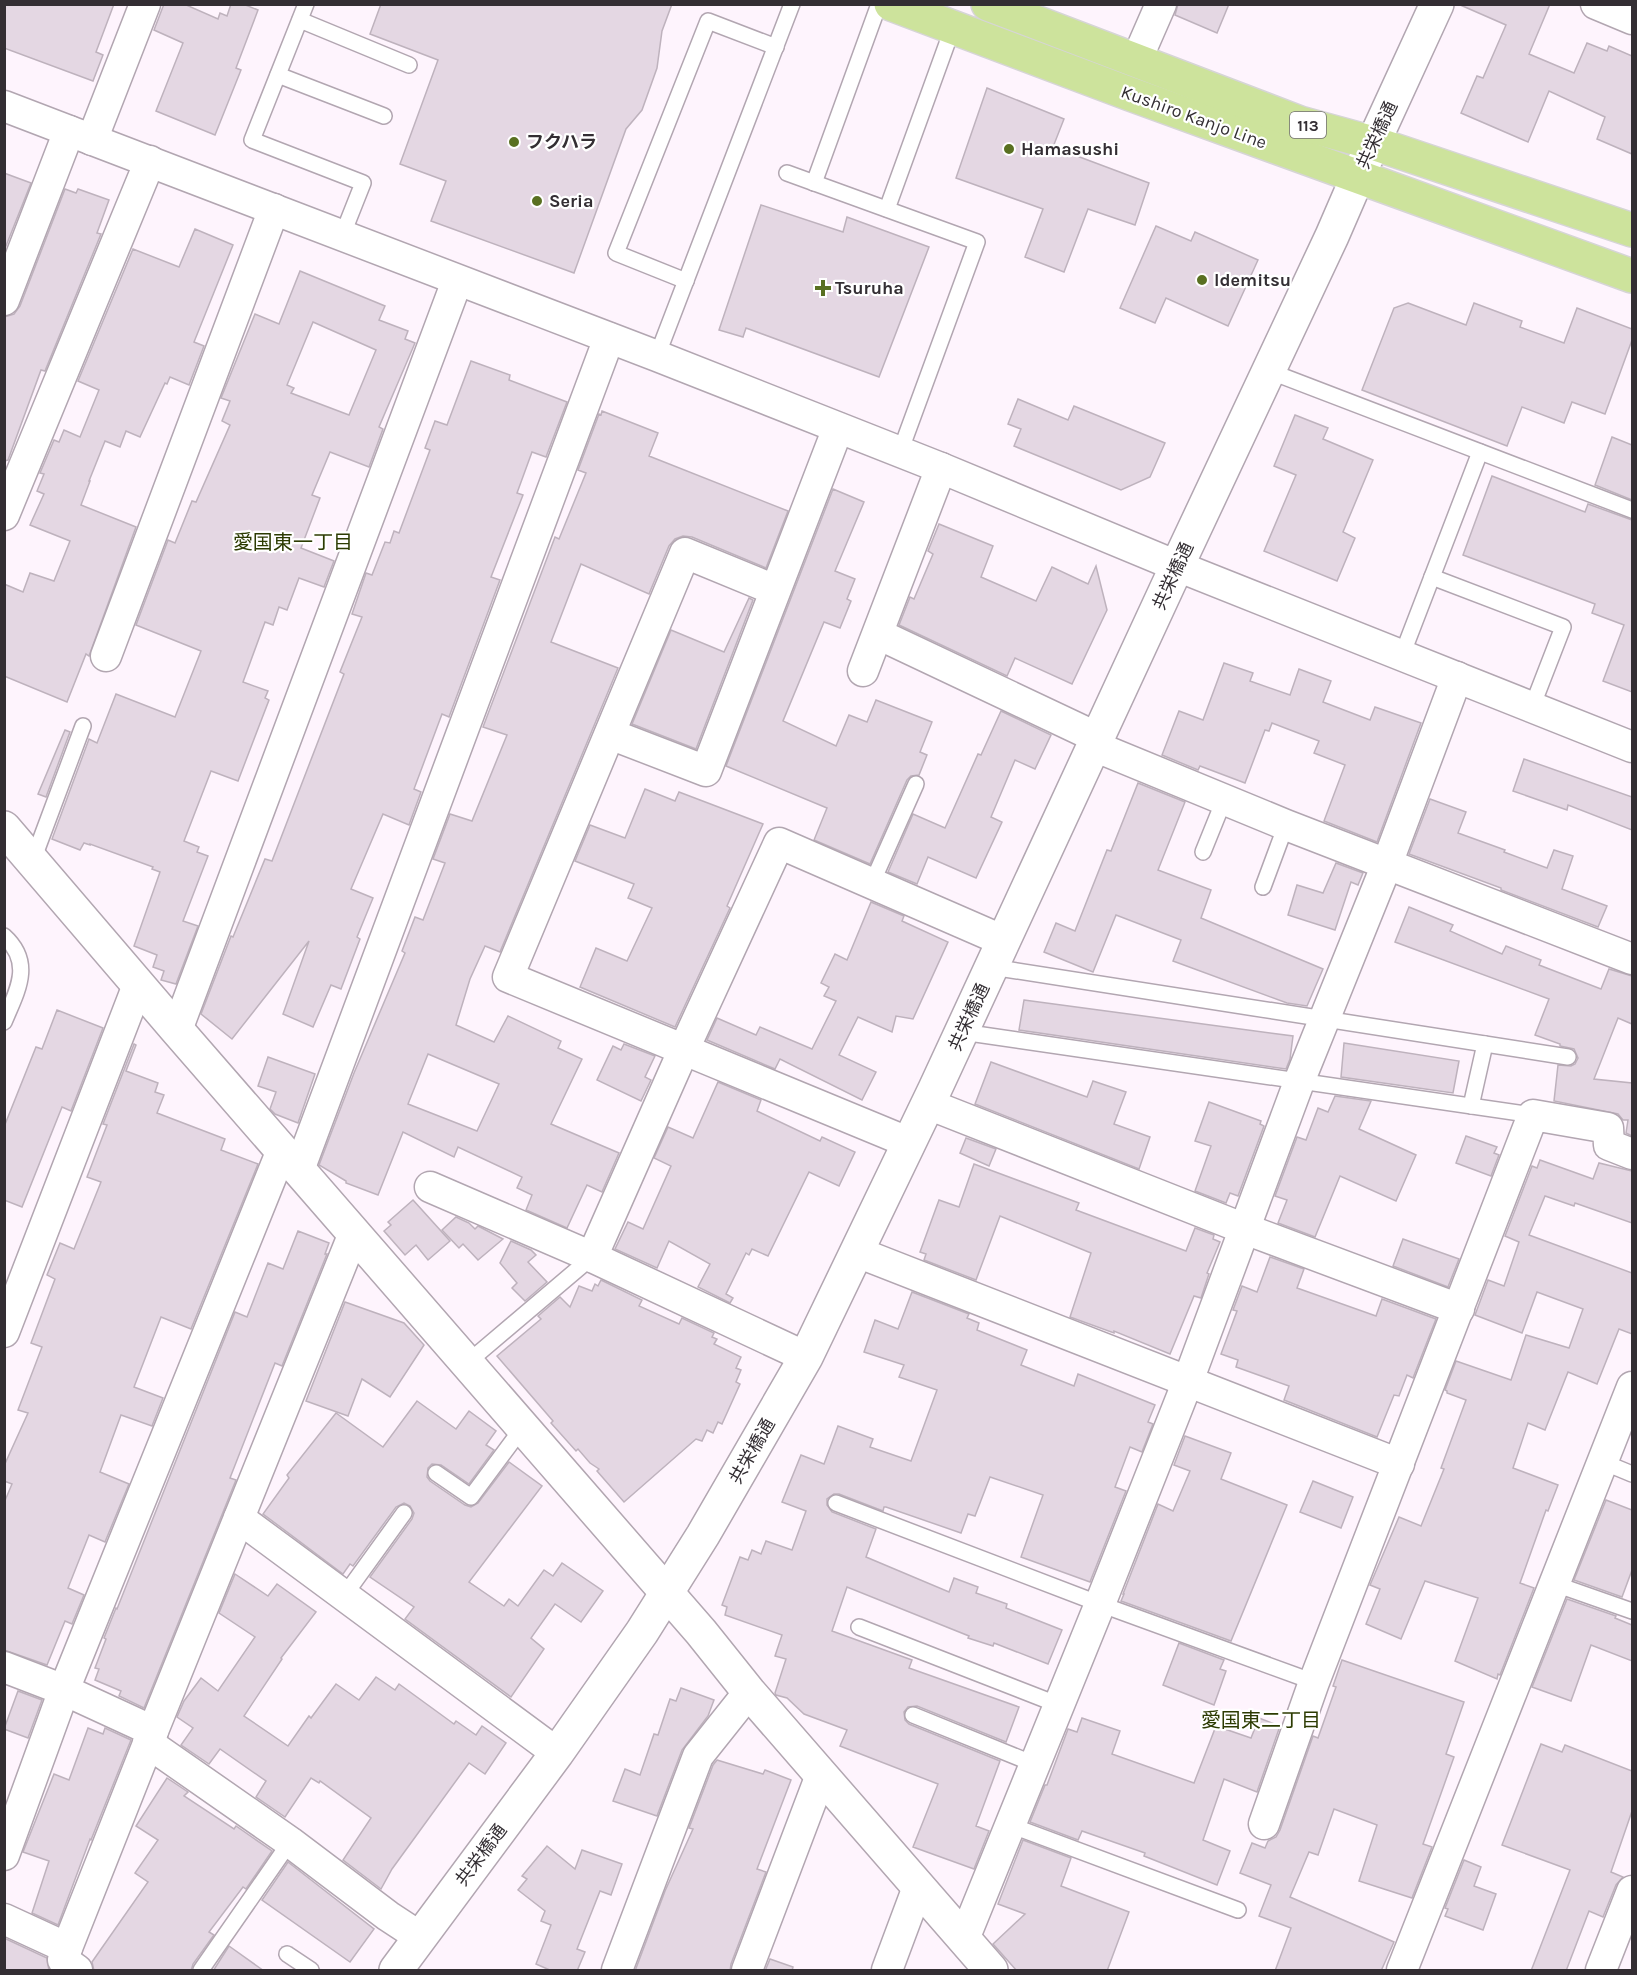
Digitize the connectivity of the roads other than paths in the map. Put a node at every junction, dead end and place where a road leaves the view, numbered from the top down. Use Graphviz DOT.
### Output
graph roads {
  1 [pos="145,4"];
  2 [pos="306,4"];
  3 [pos="792,4"];
  4 [pos="879,4"];
  5 [pos="891,4"];
  6 [pos="988,4"];
  7 [pos="1161,4"];
  8 [pos="1437,4"];
  9 [pos="1596,4"];
  10 [pos="1632,19"];
  11 [pos="300,20"];
  12 [pos="953,27"];
  13 [pos="776,47"];
  14 [pos="1137,59"];
  15 [pos="409,65"];
  16 [pos="278,75"];
  17 [pos="4,106"];
  18 [pos="384,116"];
  19 [pos="81,135"];
  20 [pos="1373,143"];
  21 [pos="150,161"];
  22 [pos="787,173"];
  23 [pos="1358,176"];
  24 [pos="814,183"];
  25 [pos="274,209"];
  26 [pos="886,209"];
  27 [pos="1632,230"];
  28 [pos="342,236"];
  29 [pos="1632,276"];
  30 [pos="686,280"];
  31 [pos="457,281"];
  32 [pos="4,300"];
  33 [pos="609,338"];
  34 [pos="657,356"];
  35 [pos="1269,371"];
  36 [pos="838,428"];
  37 [pos="900,452"];
  38 [pos="1480,452"];
  39 [pos="941,468"];
  40 [pos="1632,510"];
  41 [pos="4,515"];
  42 [pos="1177,566"];
  43 [pos="1432,576"];
  44 [pos="775,590"];
  45 [pos="878,634"];
  46 [pos="1402,655"];
  47 [pos="106,656"];
  48 [pos="863,671"];
  49 [pos="1457,677"];
  50 [pos="1532,707"];
  51 [pos="83,726"];
  52 [pos="610,734"];
  53 [pos="1096,742"];
  54 [pos="1632,747"];
  55 [pos="916,784"];
  56 [pos="1224,800"];
  57 [pos="1286,825"];
  58 [pos="4,828"];
  59 [pos="1203,852"];
  60 [pos="33,860"];
  61 [pos="1387,864"];
  62 [pos="872,884"];
  63 [pos="1263,887"];
  64 [pos="4,936"];
  65 [pos="998,954"];
  66 [pos="1632,959"];
  67 [pos="12,985"];
  68 [pos="138,985"];
  69 [pos="1324,1020"];
  70 [pos="4,1022"];
  71 [pos="177,1030"];
  72 [pos="962,1032"];
  73 [pos="1485,1044"];
  74 [pos="684,1049"];
  75 [pos="1568,1057"];
  76 [pos="1299,1082"];
  77 [pos="928,1104"];
  78 [pos="1471,1106"];
  79 [pos="1533,1115"];
  80 [pos="910,1143"];
  81 [pos="1632,1154"];
  82 [pos="291,1160"];
  83 [pos="430,1187"];
  84 [pos="1245,1229"];
  85 [pos="354,1233"];
  86 [pos="857,1252"];
  87 [pos="592,1257"];
  88 [pos="1459,1309"];
  89 [pos="4,1332"];
  90 [pos="806,1357"];
  91 [pos="466,1363"];
  92 [pos="1188,1381"];
  93 [pos="1632,1387"];
  94 [pos="523,1428"];
  95 [pos="1603,1462"];
  96 [pos="1399,1464"];
  97 [pos="436,1473"];
  98 [pos="1632,1474"];
  99 [pos="836,1503"];
  100 [pos="404,1513"];
  101 [pos="239,1518"];
  102 [pos="1555,1584"];
  103 [pos="666,1593"];
  104 [pos="344,1596"];
  105 [pos="1100,1604"];
  106 [pos="1632,1611"];
  107 [pos="859,1627"];
  108 [pos="4,1667"];
  109 [pos="1314,1682"];
  110 [pos="64,1690"];
  111 [pos="749,1692"];
  112 [pos="1059,1705"];
  113 [pos="913,1715"];
  114 [pos="150,1737"];
  115 [pos="556,1753"];
  116 [pos="1034,1764"];
  117 [pos="821,1775"];
  118 [pos="1264,1824"];
  119 [pos="1010,1825"];
  120 [pos="290,1842"];
  121 [pos="4,1855"];
  122 [pos="918,1887"];
  123 [pos="1632,1891"];
  124 [pos="1238,1910"];
  125 [pos="4,1919"];
  126 [pos="420,1937"];
  127 [pos="964,1939"];
  128 [pos="287,1954"];
  129 [pos="66,1962"];
  130 [pos="402,1969"];
  131 [pos="201,1971"];
  132 [pos="311,1971"];
  133 [pos="617,1971"];
  134 [pos="747,1971"];
  135 [pos="887,1971"];
  136 [pos="991,1971"];
  137 [pos="1402,1971"];
  138 [pos="1601,1971"];
  1 -- 19 [label="street"];
  2 -- 11 [label="lane"];
  3 -- 13 [label="lane"];
  4 -- 24 [label="lane"];
  5 -- 12 [label="main road, Kushiro Kanjo Line / 113"];
  6 -- 14 [label="main road, Kushiro Kanjo Line / 113"];
  7 -- 14 [label="street"];
  8 -- 20 [label="street, 共栄橋通"];
  9 -- 10 [label="street"];
  11 -- 15 [label="lane"];
  11 -- 16 [label="lane"];
  12 -- 23 [label="main road, Kushiro Kanjo Line / 113"];
  12 -- 26 [label="lane"];
  13 -- 30 [label="lane"];
  13 -- 30 [label="lane"];
  14 -- 20 [label="main road, Kushiro Kanjo Line / 113"];
  16 -- 18 [label="lane"];
  16 -- 28 [label="lane"];
  17 -- 19 [label="street"];
  19 -- 21 [label="street"];
  19 -- 32 [label="street"];
  20 -- 23 [label="street, 共栄橋通"];
  20 -- 27 [label="main road, Kushiro Kanjo Line / 113"];
  21 -- 25 [label="street"];
  21 -- 41 [label="street"];
  22 -- 24 [label="lane"];
  23 -- 29 [label="main road, Kushiro Kanjo Line / 113"];
  23 -- 35 [label="street, 共栄橋通"];
  24 -- 26 [label="lane"];
  25 -- 28 [label="street"];
  25 -- 47 [label="street"];
  26 -- 37 [label="lane"];
  28 -- 31 [label="street"];
  30 -- 34 [label="lane"];
  31 -- 33 [label="street"];
  31 -- 71 [label="street"];
  33 -- 34 [label="street"];
  33 -- 82 [label="street"];
  34 -- 36 [label="street"];
  35 -- 38 [label="lane"];
  35 -- 42 [label="street, 共栄橋通"];
  36 -- 37 [label="street"];
  36 -- 44 [label="street"];
  37 -- 39 [label="street"];
  38 -- 40 [label="lane"];
  38 -- 43 [label="lane"];
  39 -- 42 [label="street"];
  39 -- 45 [label="street"];
  42 -- 46 [label="street"];
  42 -- 53 [label="street, 共栄橋通"];
  43 -- 46 [label="lane"];
  43 -- 50 [label="lane"];
  44 -- 52 [label="street"];
  44 -- 52 [label="street"];
  45 -- 48 [label="street"];
  45 -- 53 [label="street"];
  46 -- 49 [label="street"];
  49 -- 50 [label="street"];
  49 -- 61 [label="street"];
  50 -- 54 [label="street"];
  51 -- 60 [label="lane"];
  52 -- 74 [label="street"];
  53 -- 56 [label="street"];
  53 -- 65 [label="street, 共栄橋通"];
  55 -- 62 [label="lane"];
  56 -- 57 [label="street"];
  56 -- 59 [label="lane"];
  57 -- 61 [label="street"];
  57 -- 63 [label="lane"];
  58 -- 60 [label="street"];
  60 -- 68 [label="street"];
  61 -- 66 [label="street"];
  61 -- 69 [label="street"];
  62 -- 65 [label="street"];
  62 -- 74 [label="street"];
  64 -- 67 [label="lane"];
  65 -- 69 [label="lane"];
  65 -- 72 [label="street, 共栄橋通"];
  67 -- 70 [label="lane"];
  68 -- 71 [label="street"];
  68 -- 89 [label="street"];
  69 -- 73 [label="lane"];
  69 -- 76 [label="street"];
  71 -- 82 [label="street"];
  72 -- 76 [label="lane"];
  72 -- 77 [label="street, 共栄橋通"];
  73 -- 75 [label="lane"];
  73 -- 78 [label="lane"];
  74 -- 80 [label="street"];
  74 -- 87 [label="street"];
  76 -- 78 [label="lane"];
  76 -- 84 [label="street"];
  77 -- 80 [label="street, 共栄橋通"];
  77 -- 84 [label="street"];
  78 -- 79 [label="lane"];
  79 -- 81 [label="street"];
  79 -- 88 [label="street"];
  80 -- 86 [label="street, 共栄橋通"];
  82 -- 85 [label="street"];
  82 -- 110 [label="street"];
  83 -- 87 [label="street"];
  84 -- 88 [label="street"];
  84 -- 92 [label="street"];
  85 -- 91 [label="street"];
  85 -- 101 [label="street"];
  86 -- 90 [label="street, 共栄橋通"];
  86 -- 92 [label="street"];
  87 -- 90 [label="street"];
  87 -- 91 [label="lane"];
  88 -- 96 [label="street"];
  90 -- 103 [label="street, 共栄橋通"];
  91 -- 94 [label="street"];
  92 -- 96 [label="street"];
  92 -- 105 [label="street"];
  93 -- 95 [label="street"];
  94 -- 97 [label="lane"];
  94 -- 103 [label="street"];
  95 -- 98 [label="lane"];
  95 -- 102 [label="street"];
  96 -- 109 [label="street"];
  99 -- 105 [label="lane"];
  100 -- 104 [label="lane"];
  101 -- 104 [label="street"];
  101 -- 114 [label="street"];
  102 -- 106 [label="lane"];
  102 -- 137 [label="street"];
  103 -- 111 [label="street"];
  103 -- 115 [label="street, 共栄橋通"];
  104 -- 115 [label="street"];
  105 -- 109 [label="lane"];
  105 -- 112 [label="street"];
  107 -- 112 [label="lane"];
  108 -- 110 [label="street"];
  109 -- 118 [label="street"];
  110 -- 114 [label="street"];
  110 -- 121 [label="street"];
  111 -- 117 [label="street"];
  111 -- 133 [label="street"];
  112 -- 116 [label="street"];
  113 -- 116 [label="lane"];
  114 -- 120 [label="street"];
  114 -- 129 [label="street"];
  115 -- 126 [label="street, 共栄橋通"];
  116 -- 119 [label="street"];
  117 -- 122 [label="street"];
  117 -- 134 [label="street"];
  119 -- 124 [label="lane"];
  119 -- 127 [label="street"];
  120 -- 126 [label="street"];
  120 -- 131 [label="lane"];
  122 -- 127 [label="street"];
  122 -- 135 [label="street"];
  123 -- 138 [label="street"];
  125 -- 129 [label="street"];
  126 -- 130 [label="street, 共栄橋通"];
  127 -- 136 [label="street"];
  128 -- 132 [label="lane"];
}
